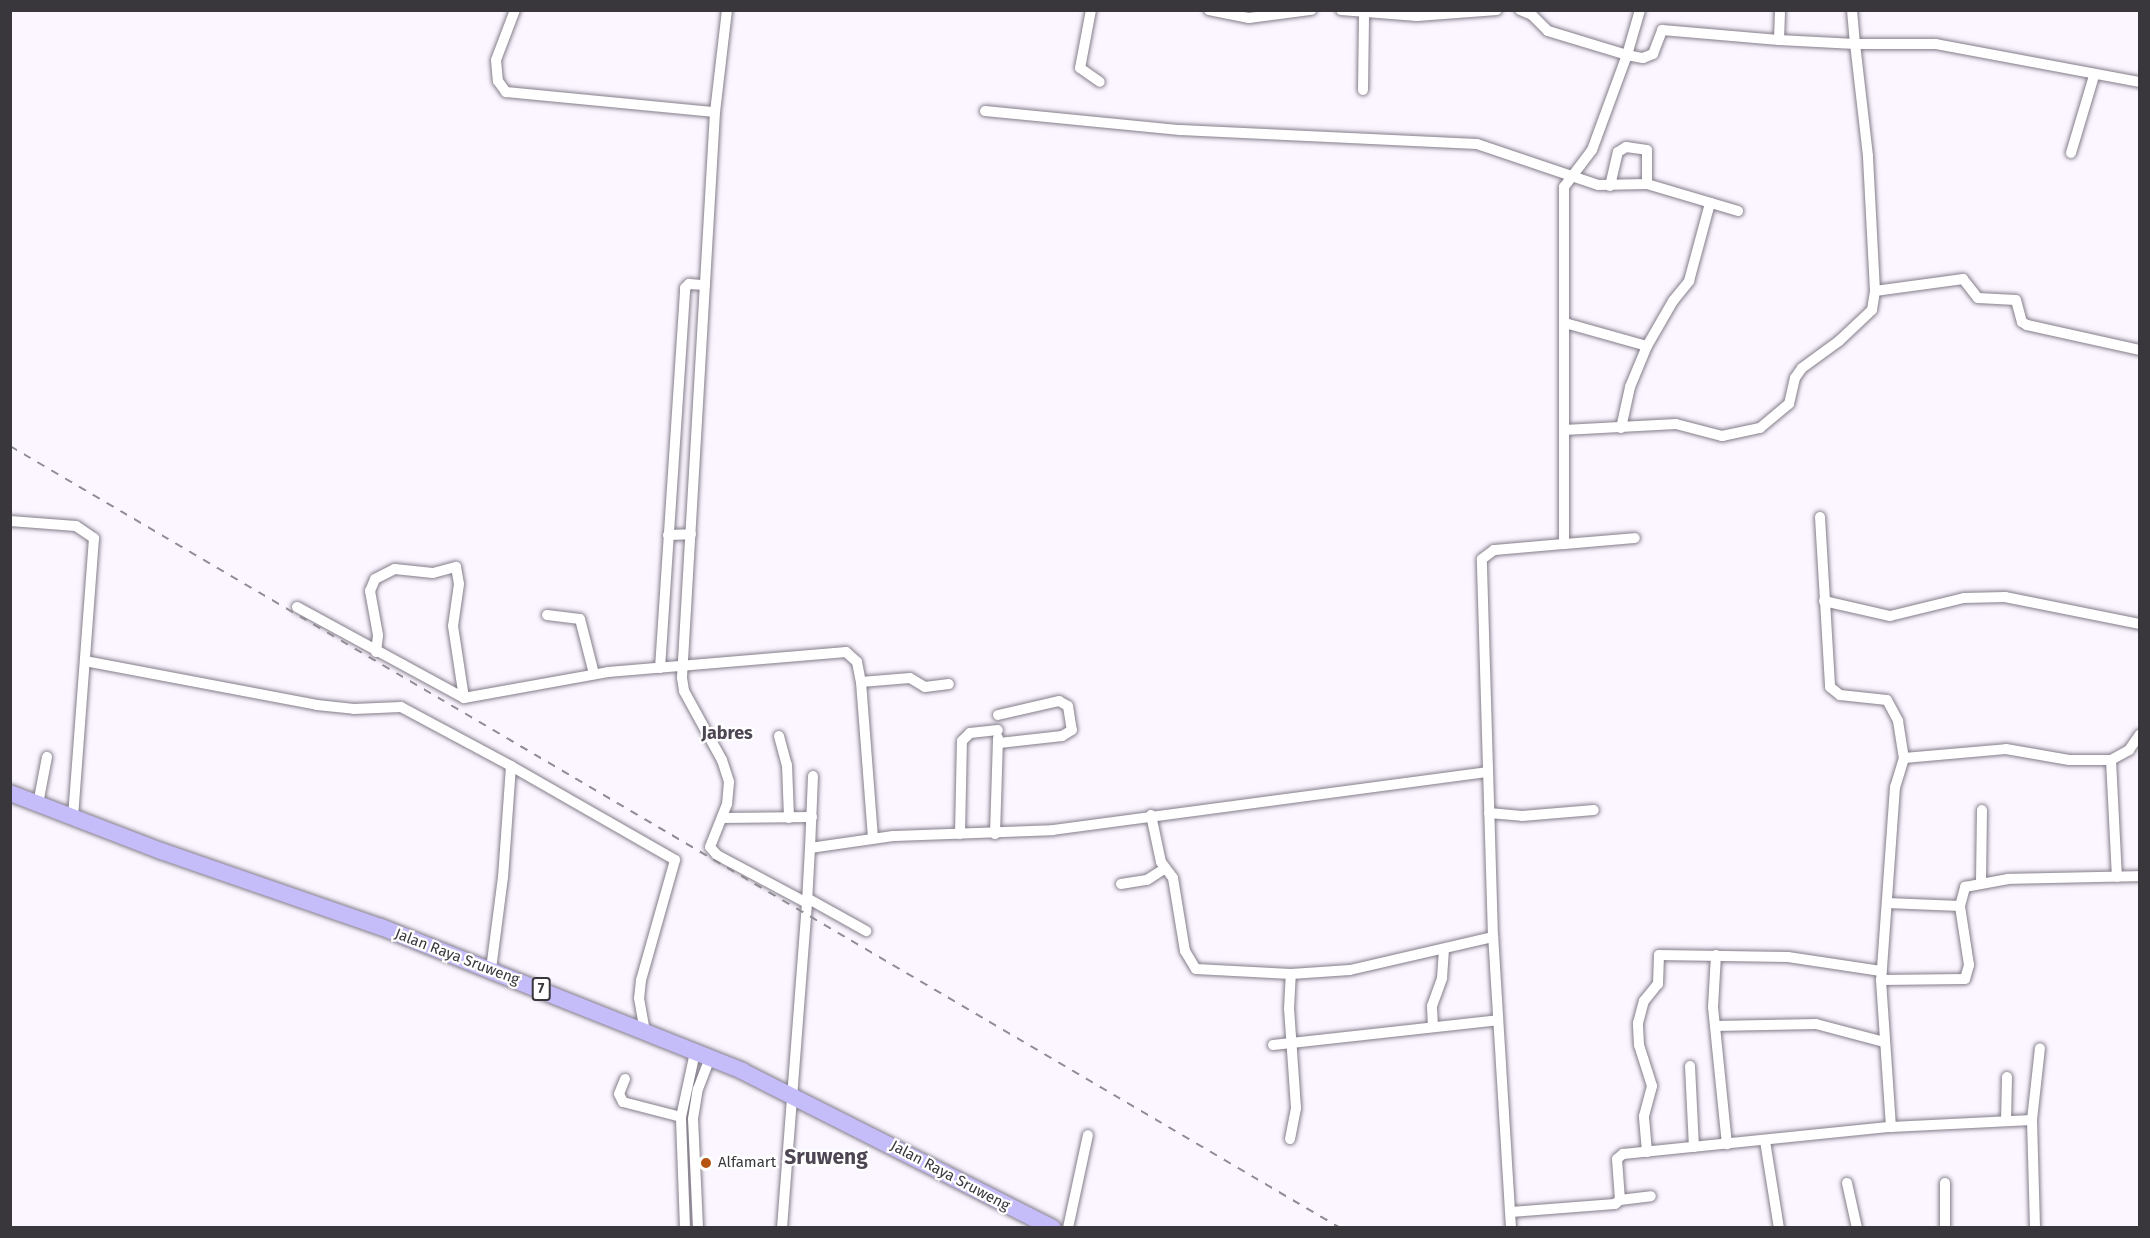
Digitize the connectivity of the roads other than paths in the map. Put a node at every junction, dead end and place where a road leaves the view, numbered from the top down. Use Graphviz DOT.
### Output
graph roads {
  1 [pos="515,10"];
  2 [pos="727,10"];
  3 [pos="1091,10"];
  4 [pos="1209,10"];
  5 [pos="1311,10"];
  6 [pos="1341,10"];
  7 [pos="1497,10"];
  8 [pos="1640,10"];
  9 [pos="1780,10"];
  10 [pos="1852,10"];
  11 [pos="1525,11"];
  12 [pos="1364,14"];
  13 [pos="1779,40"];
  14 [pos="1854,44"];
  15 [pos="1627,55"];
  16 [pos="2094,76"];
  17 [pos="1100,82"];
  18 [pos="2139,82"];
  19 [pos="1363,90"];
  20 [pos="985,111"];
  21 [pos="715,112"];
  22 [pos="2070,153"];
  23 [pos="1571,177"];
  24 [pos="1647,184"];
  25 [pos="1610,186"];
  26 [pos="1710,203"];
  27 [pos="1738,211"];
  28 [pos="705,285"];
  29 [pos="1875,291"];
  30 [pos="1565,323"];
  31 [pos="1647,346"];
  32 [pos="2139,350"];
  33 [pos="1621,428"];
  34 [pos="1564,430"];
  35 [pos="670,505"];
  36 [pos="692,506"];
  37 [pos="1820,517"];
  38 [pos="10,521"];
  39 [pos="691,534"];
  40 [pos="668,535"];
  41 [pos="1635,538"];
  42 [pos="1564,544"];
  43 [pos="1824,601"];
  44 [pos="297,607"];
  45 [pos="547,615"];
  46 [pos="2139,624"];
  47 [pos="376,652"];
  48 [pos="85,661"];
  49 [pos="683,667"];
  50 [pos="660,668"];
  51 [pos="594,674"];
  52 [pos="861,682"];
  53 [pos="949,684"];
  54 [pos="464,698"];
  55 [pos="997,703"];
  56 [pos="998,715"];
  57 [pos="998,730"];
  58 [pos="2139,734"];
  59 [pos="779,736"];
  60 [pos="999,743"];
  61 [pos="47,757"];
  62 [pos="1904,758"];
  63 [pos="2111,760"];
  64 [pos="511,766"];
  65 [pos="1486,772"];
  66 [pos="813,776"];
  67 [pos="10,793"];
  68 [pos="38,804"];
  69 [pos="1594,810"];
  70 [pos="1982,810"];
  71 [pos="1489,813"];
  72 [pos="1151,815"];
  73 [pos="73,818"];
  74 [pos="789,818"];
  75 [pos="812,818"];
  76 [pos="722,819"];
  77 [pos="960,834"];
  78 [pos="995,834"];
  79 [pos="873,838"];
  80 [pos="810,848"];
  81 [pos="1164,869"];
  82 [pos="2139,876"];
  83 [pos="2117,877"];
  84 [pos="1981,881"];
  85 [pos="1121,884"];
  86 [pos="807,901"];
  87 [pos="1887,903"];
  88 [pos="1960,906"];
  89 [pos="866,931"];
  90 [pos="1492,937"];
  91 [pos="1444,950"];
  92 [pos="1716,955"];
  93 [pos="491,970"];
  94 [pos="1291,974"];
  95 [pos="1881,976"];
  96 [pos="1498,1020"];
  97 [pos="1715,1026"];
  98 [pos="1433,1027"];
  99 [pos="645,1033"];
  100 [pos="1884,1042"];
  101 [pos="1290,1043"];
  102 [pos="1273,1046"];
  103 [pos="2040,1048"];
  104 [pos="702,1055"];
  105 [pos="1690,1066"];
  106 [pos="2007,1077"];
  107 [pos="625,1079"];
  108 [pos="790,1094"];
  109 [pos="681,1117"];
  110 [pos="2032,1120"];
  111 [pos="2006,1121"];
  112 [pos="1891,1126"];
  113 [pos="1088,1135"];
  114 [pos="1290,1139"];
  115 [pos="1765,1141"];
  116 [pos="1727,1144"];
  117 [pos="1694,1147"];
  118 [pos="1647,1152"];
  119 [pos="1847,1183"];
  120 [pos="1945,1183"];
  121 [pos="1651,1196"];
  122 [pos="1620,1200"];
  123 [pos="1511,1212"];
  124 [pos="1032,1223"];
  125 [pos="685,1227"];
  126 [pos="698,1227"];
  127 [pos="782,1227"];
  128 [pos="1053,1227"];
  129 [pos="1068,1227"];
  130 [pos="1511,1227"];
  131 [pos="1779,1227"];
  132 [pos="1857,1227"];
  133 [pos="1945,1227"];
  134 [pos="2035,1227"];
  1 -- 21 [label="street"];
  2 -- 21 [label="street"];
  3 -- 17 [label="street"];
  4 -- 5 [label="street"];
  6 -- 12 [label="street"];
  7 -- 12 [label="street"];
  8 -- 15 [label="street"];
  9 -- 13 [label="street"];
  10 -- 14 [label="street"];
  11 -- 15 [label="street"];
  12 -- 19 [label="street"];
  13 -- 14 [label="street"];
  13 -- 15 [label="street"];
  14 -- 16 [label="street"];
  14 -- 29 [label="street"];
  15 -- 23 [label="street"];
  16 -- 18 [label="street"];
  16 -- 22 [label="street"];
  20 -- 23 [label="street"];
  21 -- 28 [label="street"];
  23 -- 25 [label="street"];
  23 -- 30 [label="street"];
  24 -- 25 [label="street"];
  24 -- 25 [label="street"];
  24 -- 26 [label="street"];
  26 -- 27 [label="street"];
  26 -- 31 [label="street"];
  28 -- 35 [label="street"];
  28 -- 36 [label="street"];
  29 -- 32 [label="street"];
  29 -- 33 [label="street"];
  30 -- 31 [label="street"];
  30 -- 34 [label="street"];
  31 -- 33 [label="street"];
  33 -- 34 [label="street"];
  34 -- 42 [label="street"];
  35 -- 36 [label="street"];
  35 -- 40 [label="street"];
  36 -- 39 [label="street"];
  37 -- 43 [label="street"];
  38 -- 48 [label="street"];
  39 -- 40 [label="street"];
  39 -- 49 [label="street"];
  40 -- 50 [label="street"];
  41 -- 42 [label="street"];
  42 -- 65 [label="street"];
  43 -- 46 [label="street"];
  43 -- 62 [label="street"];
  44 -- 47 [label="street"];
  45 -- 51 [label="street"];
  47 -- 54 [label="street"];
  47 -- 54 [label="street"];
  48 -- 64 [label="street"];
  48 -- 73 [label="street"];
  49 -- 50 [label="street"];
  49 -- 52 [label="street"];
  49 -- 76 [label="street"];
  50 -- 51 [label="street"];
  51 -- 54 [label="street"];
  52 -- 53 [label="street"];
  52 -- 79 [label="street"];
  55 -- 56 [label="street"];
  56 -- 57 [label="street"];
  56 -- 60 [label="street"];
  57 -- 60 [label="street"];
  57 -- 77 [label="street"];
  58 -- 63 [label="street"];
  59 -- 74 [label="street"];
  60 -- 78 [label="street"];
  61 -- 68 [label="street"];
  62 -- 63 [label="street"];
  62 -- 87 [label="street"];
  63 -- 83 [label="street"];
  64 -- 93 [label="street"];
  64 -- 99 [label="street"];
  65 -- 71 [label="street"];
  65 -- 72 [label="street"];
  66 -- 75 [label="street"];
  67 -- 68 [label="highway, Jalan Raya Sruweng / 7"];
  68 -- 73 [label="highway, Jalan Raya Sruweng / 7"];
  69 -- 71 [label="street"];
  70 -- 84 [label="street"];
  71 -- 90 [label="street"];
  72 -- 78 [label="street"];
  72 -- 81 [label="street"];
  73 -- 93 [label="highway, Jalan Raya Sruweng / 7"];
  74 -- 75 [label="street"];
  74 -- 76 [label="street"];
  75 -- 80 [label="street"];
  76 -- 86 [label="street"];
  77 -- 78 [label="street"];
  77 -- 79 [label="street"];
  79 -- 80 [label="street"];
  80 -- 86 [label="street"];
  81 -- 85 [label="street"];
  81 -- 94 [label="street"];
  82 -- 83 [label="street"];
  83 -- 84 [label="street"];
  84 -- 88 [label="street"];
  86 -- 89 [label="street"];
  86 -- 108 [label="street"];
  87 -- 88 [label="street"];
  87 -- 95 [label="street"];
  88 -- 95 [label="street"];
  90 -- 91 [label="street"];
  90 -- 96 [label="street"];
  91 -- 94 [label="street"];
  91 -- 98 [label="street"];
  92 -- 95 [label="street"];
  92 -- 97 [label="street"];
  92 -- 118 [label="street"];
  93 -- 99 [label="highway, Jalan Raya Sruweng / 7"];
  94 -- 101 [label="street"];
  95 -- 100 [label="street"];
  96 -- 98 [label="street"];
  96 -- 123 [label="street"];
  97 -- 100 [label="street"];
  97 -- 116 [label="street"];
  98 -- 101 [label="street"];
  99 -- 104 [label="highway, Jalan Raya Sruweng / 7"];
  100 -- 112 [label="street"];
  101 -- 102 [label="street"];
  101 -- 114 [label="street"];
  103 -- 110 [label="street"];
  104 -- 108 [label="highway, Jalan Raya Sruweng / 7"];
  104 -- 109 [label="street"];
  104 -- 126 [label="street"];
  105 -- 117 [label="street"];
  106 -- 111 [label="street"];
  107 -- 109 [label="street"];
  108 -- 124 [label="highway, Jalan Raya Sruweng / 7"];
  108 -- 127 [label="street"];
  109 -- 125 [label="street"];
  110 -- 111 [label="street"];
  110 -- 134 [label="street"];
  111 -- 112 [label="street"];
  112 -- 115 [label="street"];
  113 -- 129 [label="street"];
  115 -- 116 [label="street"];
  115 -- 131 [label="street"];
  116 -- 117 [label="street"];
  117 -- 118 [label="street"];
  118 -- 122 [label="street"];
  119 -- 132 [label="street"];
  120 -- 133 [label="street"];
  121 -- 122 [label="street"];
  122 -- 123 [label="street"];
  123 -- 130 [label="street"];
  124 -- 128 [label="highway, Jalan Raya Sruweng / 7"];
}
